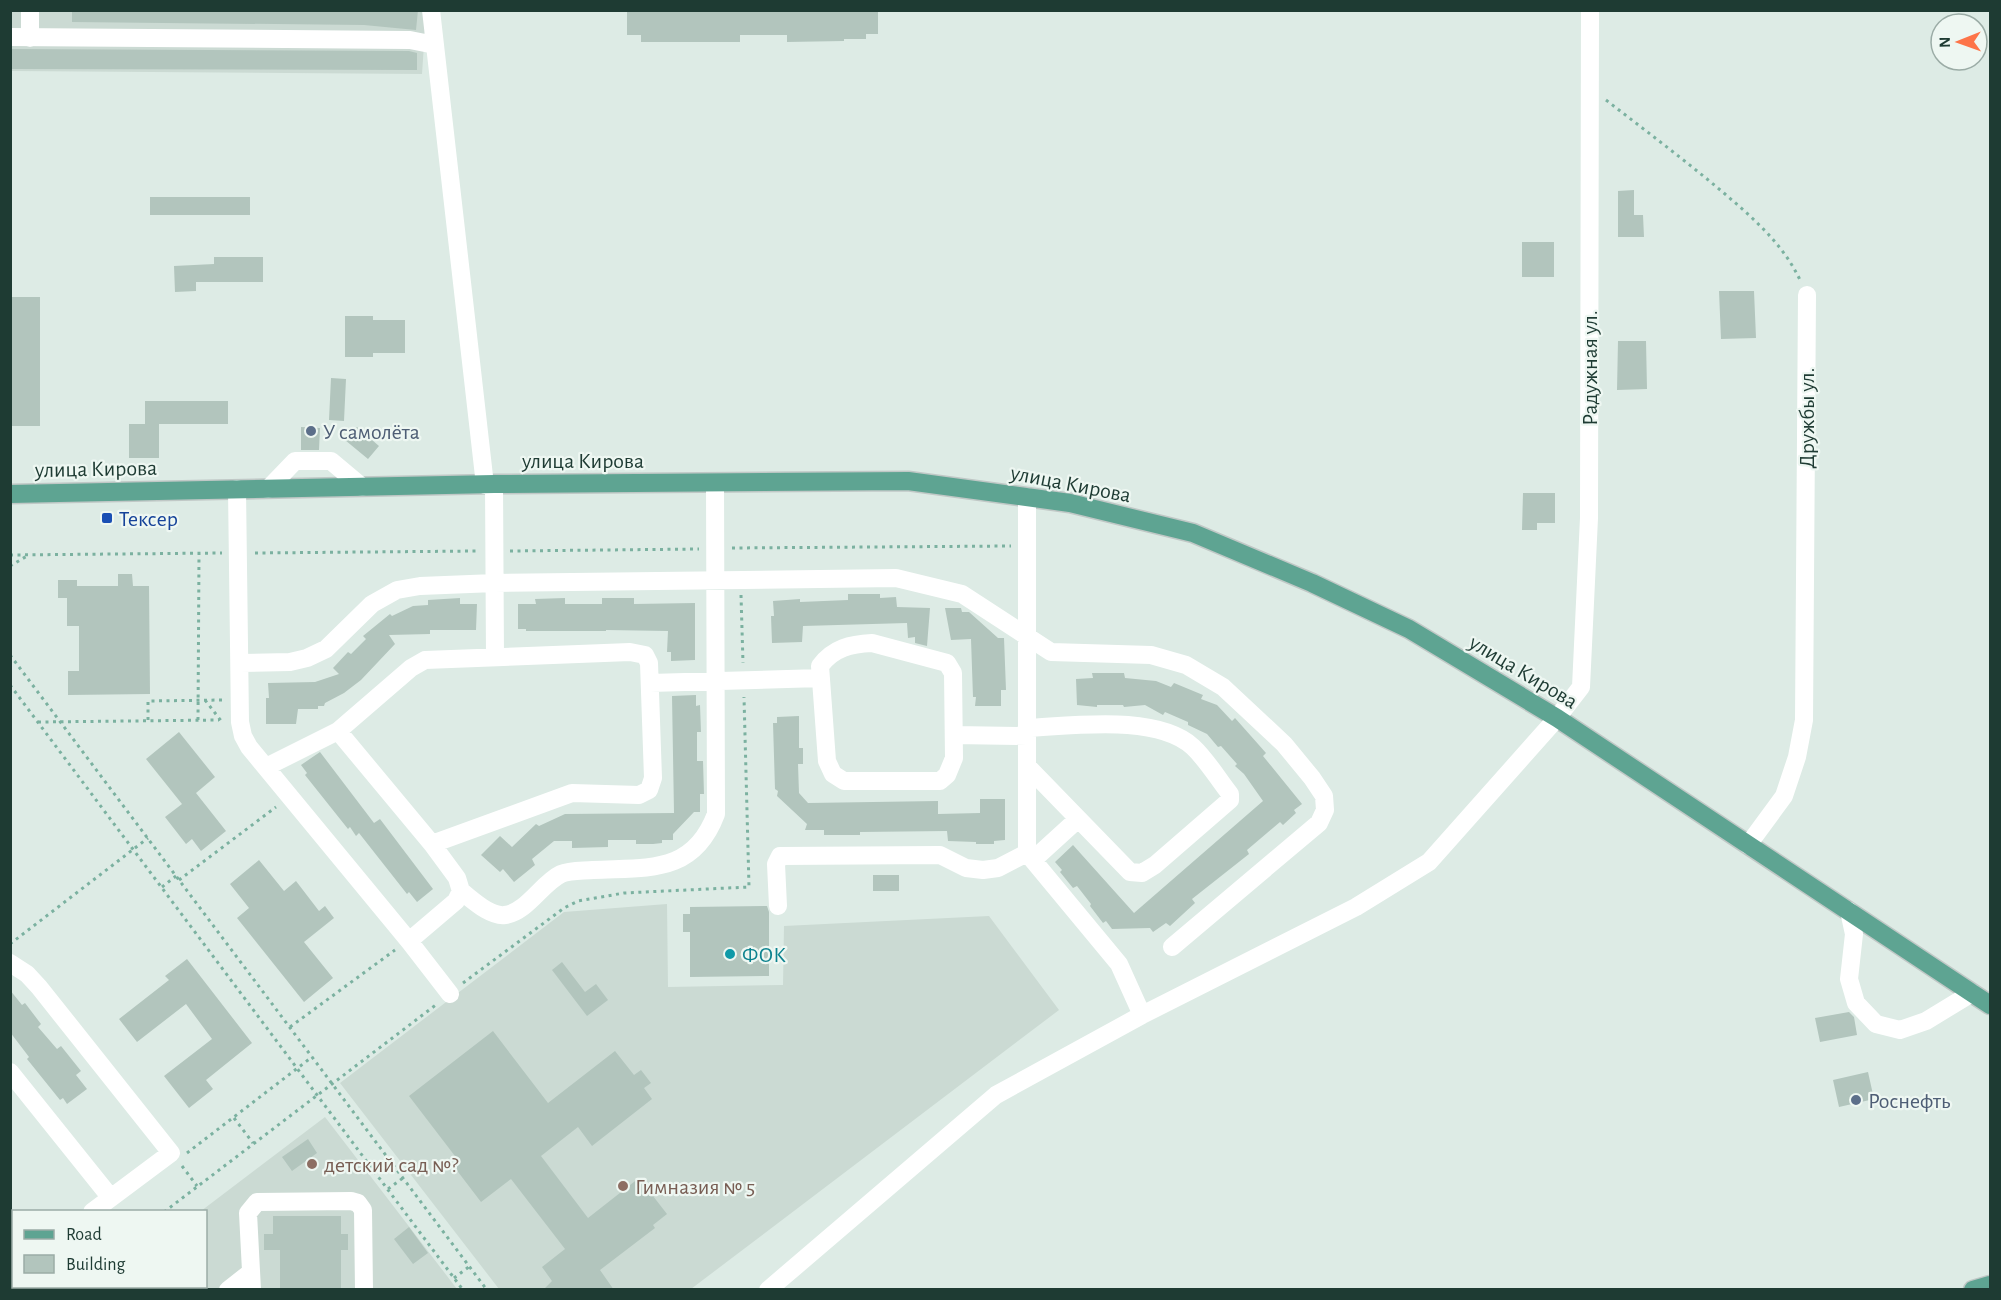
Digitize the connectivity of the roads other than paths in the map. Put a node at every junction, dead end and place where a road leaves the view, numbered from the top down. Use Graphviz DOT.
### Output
graph roads {
  1 [pos="30,10"];
  2 [pos="431,10"];
  3 [pos="1590,10"];
  4 [pos="10,38"];
  5 [pos="30,38"];
  6 [pos="435,45"];
  7 [pos="1807,295"];
  8 [pos="714,483"];
  9 [pos="489,484"];
  10 [pos="363,487"];
  11 [pos="237,489"];
  12 [pos="268,489"];
  13 [pos="10,494"];
  14 [pos="1026,497"];
  15 [pos="715,580"];
  16 [pos="495,583"];
  17 [pos="1027,636"];
  18 [pos="495,657"];
  19 [pos="240,663"];
  20 [pos="821,678"];
  21 [pos="716,681"];
  22 [pos="650,683"];
  23 [pos="1557,718"];
  24 [pos="338,731"];
  25 [pos="1027,732"];
  26 [pos="954,735"];
  27 [pos="1027,766"];
  28 [pos="266,767"];
  29 [pos="1078,819"];
  30 [pos="432,844"];
  31 [pos="1748,845"];
  32 [pos="1030,856"];
  33 [pos="461,891"];
  34 [pos="778,906"];
  35 [pos="1849,911"];
  36 [pos="405,944"];
  37 [pos="1172,948"];
  38 [pos="10,963"];
  39 [pos="1971,993"];
  40 [pos="450,994"];
  41 [pos="1990,1005"];
  42 [pos="1142,1015"];
  43 [pos="10,1072"];
  44 [pos="105,1206"];
  45 [pos="251,1281"];
  46 [pos="1990,1285"];
  47 [pos="228,1290"];
  48 [pos="364,1290"];
  49 [pos="768,1290"];
  50 [pos="1973,1290"];
  1 -- 5 [label="street"];
  2 -- 6 [label="street"];
  3 -- 23 [label="street, Радужная ул."];
  4 -- 5 [label="street"];
  5 -- 6 [label="street"];
  6 -- 9 [label="street"];
  7 -- 31 [label="street, Дружбы ул."];
  8 -- 9 [label="main road, улица Кирова"];
  8 -- 14 [label="main road, улица Кирова"];
  8 -- 15 [label="street"];
  9 -- 10 [label="main road, улица Кирова"];
  9 -- 16 [label="street"];
  10 -- 12 [label="main road, улица Кирова"];
  10 -- 12 [label="street"];
  11 -- 12 [label="main road, улица Кирова"];
  11 -- 13 [label="main road, улица Кирова"];
  11 -- 19 [label="street"];
  14 -- 17 [label="street"];
  14 -- 23 [label="main road, улица Кирова"];
  15 -- 16 [label="street"];
  15 -- 17 [label="street"];
  15 -- 21 [label="street"];
  16 -- 18 [label="street"];
  16 -- 19 [label="street"];
  17 -- 25 [label="street"];
  17 -- 37 [label="street"];
  18 -- 22 [label="street"];
  18 -- 24 [label="street"];
  19 -- 28 [label="street"];
  20 -- 21 [label="street"];
  20 -- 26 [label="street"];
  20 -- 26 [label="street"];
  21 -- 22 [label="street"];
  21 -- 33 [label="street"];
  22 -- 30 [label="street"];
  23 -- 31 [label="main road, улица Кирова"];
  23 -- 42 [label="street, Радужная ул."];
  24 -- 28 [label="street"];
  24 -- 30 [label="street"];
  25 -- 26 [label="street"];
  25 -- 27 [label="street"];
  25 -- 29 [label="street"];
  27 -- 29 [label="street"];
  27 -- 32 [label="street"];
  28 -- 36 [label="street"];
  29 -- 32 [label="street"];
  30 -- 33 [label="street"];
  31 -- 35 [label="main road, улица Кирова"];
  32 -- 34 [label="street"];
  32 -- 42 [label="street"];
  33 -- 36 [label="street"];
  35 -- 39 [label="main road, улица Кирова"];
  35 -- 39 [label="street"];
  36 -- 40 [label="street"];
  38 -- 44 [label="street"];
  39 -- 41 [label="main road, улица Кирова"];
  42 -- 49 [label="street, Радужная ул."];
  43 -- 44 [label="street"];
  45 -- 47 [label="street"];
  45 -- 48 [label="street"];
  46 -- 50 [label="main road"];
}
